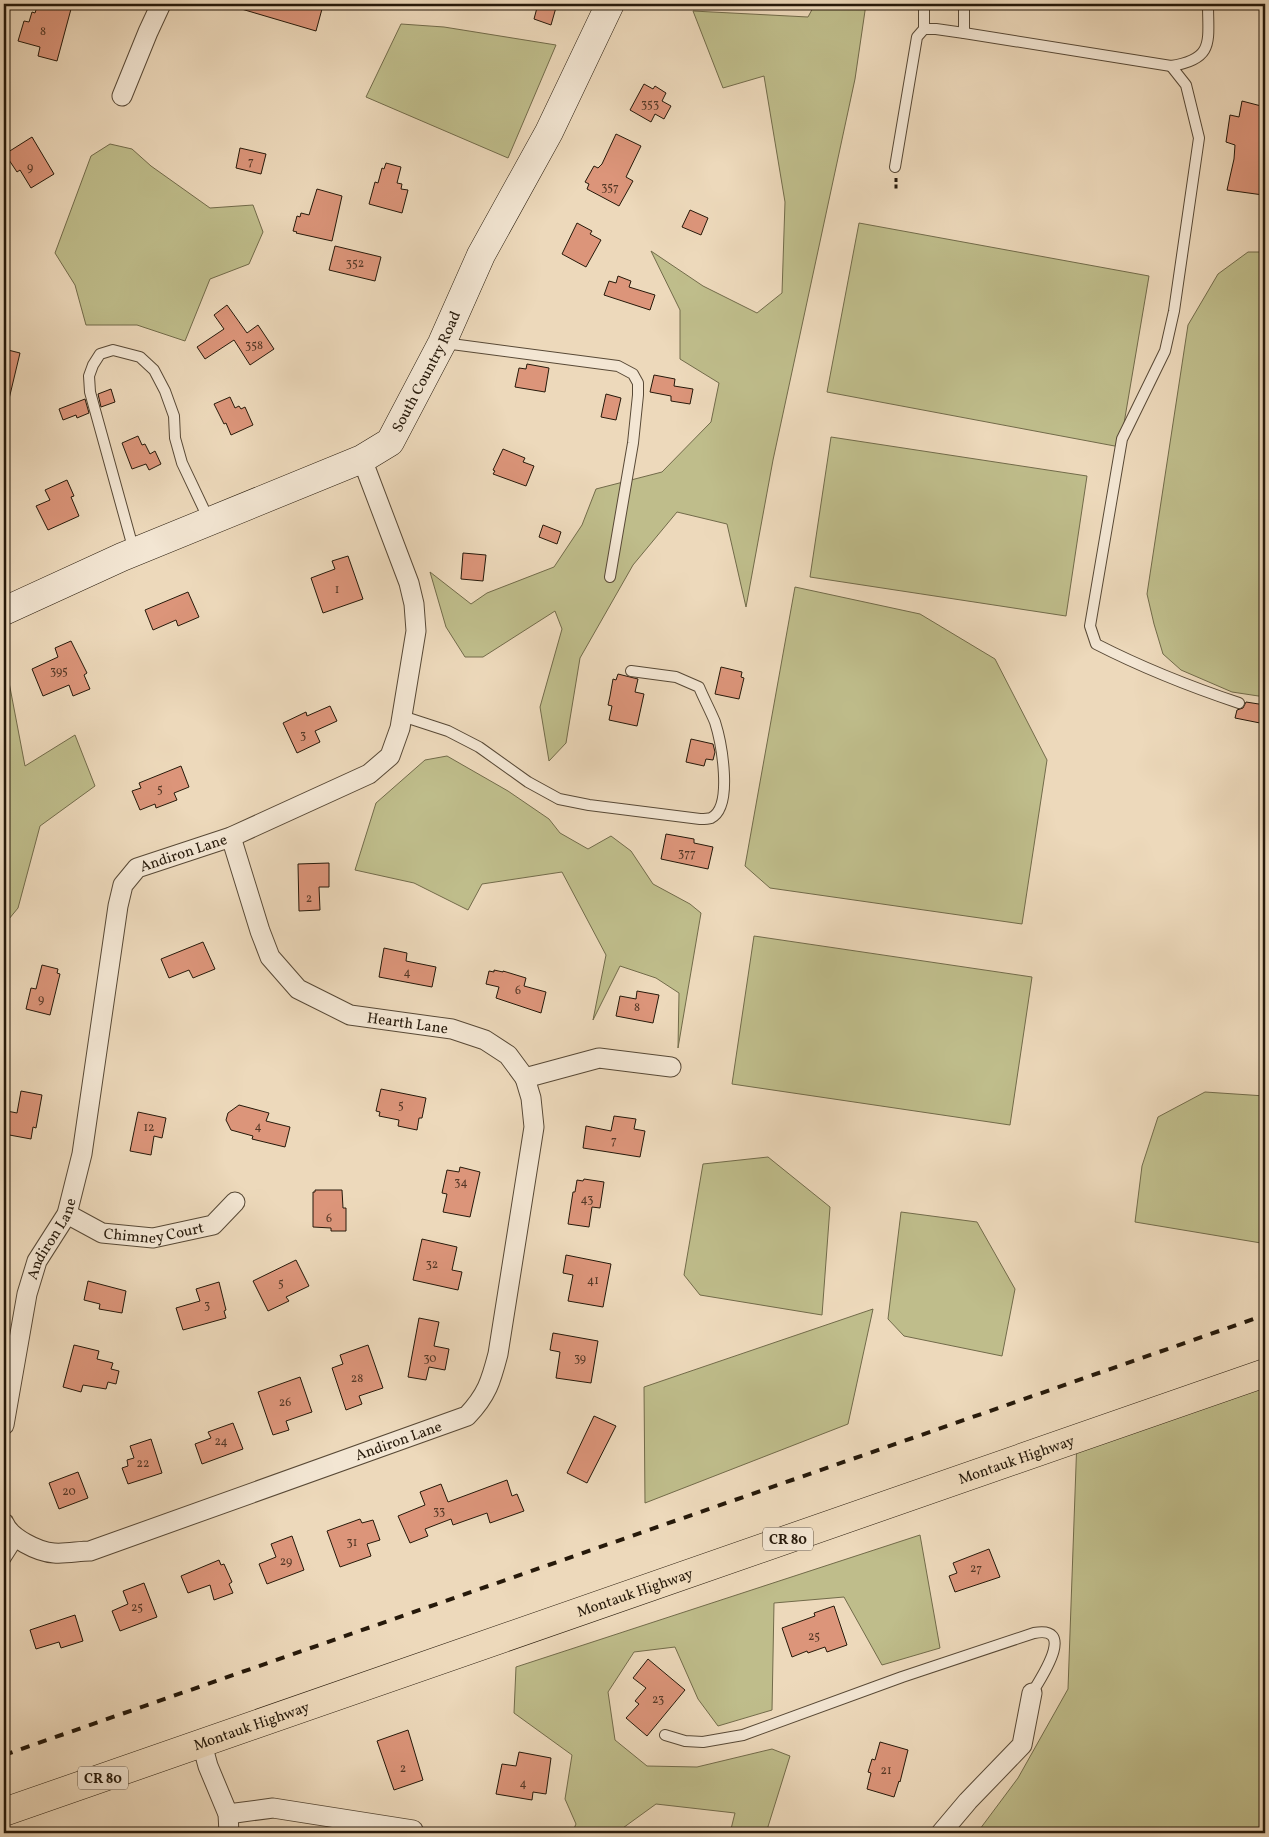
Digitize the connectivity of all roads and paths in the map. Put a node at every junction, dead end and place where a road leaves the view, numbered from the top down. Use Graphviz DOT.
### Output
graph roads {
  1 [pos="161,4"];
  2 [pos="610,4"];
  3 [pos="924,4"];
  4 [pos="964,4"];
  5 [pos="1208,4"];
  6 [pos="924,29"];
  7 [pos="964,33"];
  8 [pos="1171,66"];
  9 [pos="122,96"];
  10 [pos="896,167"];
  11 [pos="442,343"];
  12 [pos="362,459"];
  13 [pos="209,521"];
  14 [pos="135,552"];
  15 [pos="610,577"];
  16 [pos="4,611"];
  17 [pos="631,671"];
  18 [pos="1239,703"];
  19 [pos="402,716"];
  20 [pos="231,837"];
  21 [pos="671,1067"];
  22 [pos="525,1078"];
  23 [pos="235,1202"];
  24 [pos="67,1214"];
  25 [pos="1265,1372"];
  26 [pos="4,1425"];
  27 [pos="4,1523"];
  28 [pos="18,1539"];
  29 [pos="4,1561"];
  30 [pos="1032,1693"];
  31 [pos="665,1736"];
  32 [pos="202,1744"];
  33 [pos="4,1812"];
  34 [pos="228,1814"];
  35 [pos="413,1830"];
  36 [pos="229,1833"];
  37 [pos="941,1833"];
  1 -- 9 [label="street"];
  2 -- 11 [label="main road, South Country Road"];
  3 -- 6 [label="lane"];
  4 -- 7 [label="lane"];
  5 -- 8 [label="lane"];
  6 -- 7 [label="lane"];
  6 -- 10 [label="lane"];
  7 -- 8 [label="lane"];
  8 -- 18 [label="lane"];
  11 -- 12 [label="main road, South Country Road"];
  11 -- 15 [label="lane"];
  12 -- 13 [label="main road, South Country Road"];
  12 -- 19 [label="street, Andiron Lane"];
  13 -- 14 [label="main road, South Country Road"];
  13 -- 14 [label="lane"];
  14 -- 16 [label="main road, South Country Road"];
  17 -- 19 [label="lane"];
  19 -- 20 [label="street, Andiron Lane"];
  20 -- 22 [label="street, Hearth Lane"];
  20 -- 24 [label="street, Andiron Lane"];
  21 -- 22 [label="street"];
  22 -- 28 [label="street, Andiron Lane"];
  23 -- 24 [label="street, Chimney Court"];
  24 -- 26 [label="street, Andiron Lane"];
  25 -- 32 [label="main road, Montauk Highway / CR 80"];
  27 -- 28 [label="street, Andiron Lane"];
  28 -- 29 [label="lane"];
  30 -- 31 [label="lane"];
  30 -- 37 [label="street"];
  32 -- 33 [label="main road, Montauk Highway / CR 80"];
  32 -- 34 [label="street"];
  34 -- 35 [label="street"];
  34 -- 36 [label="street"];
}
